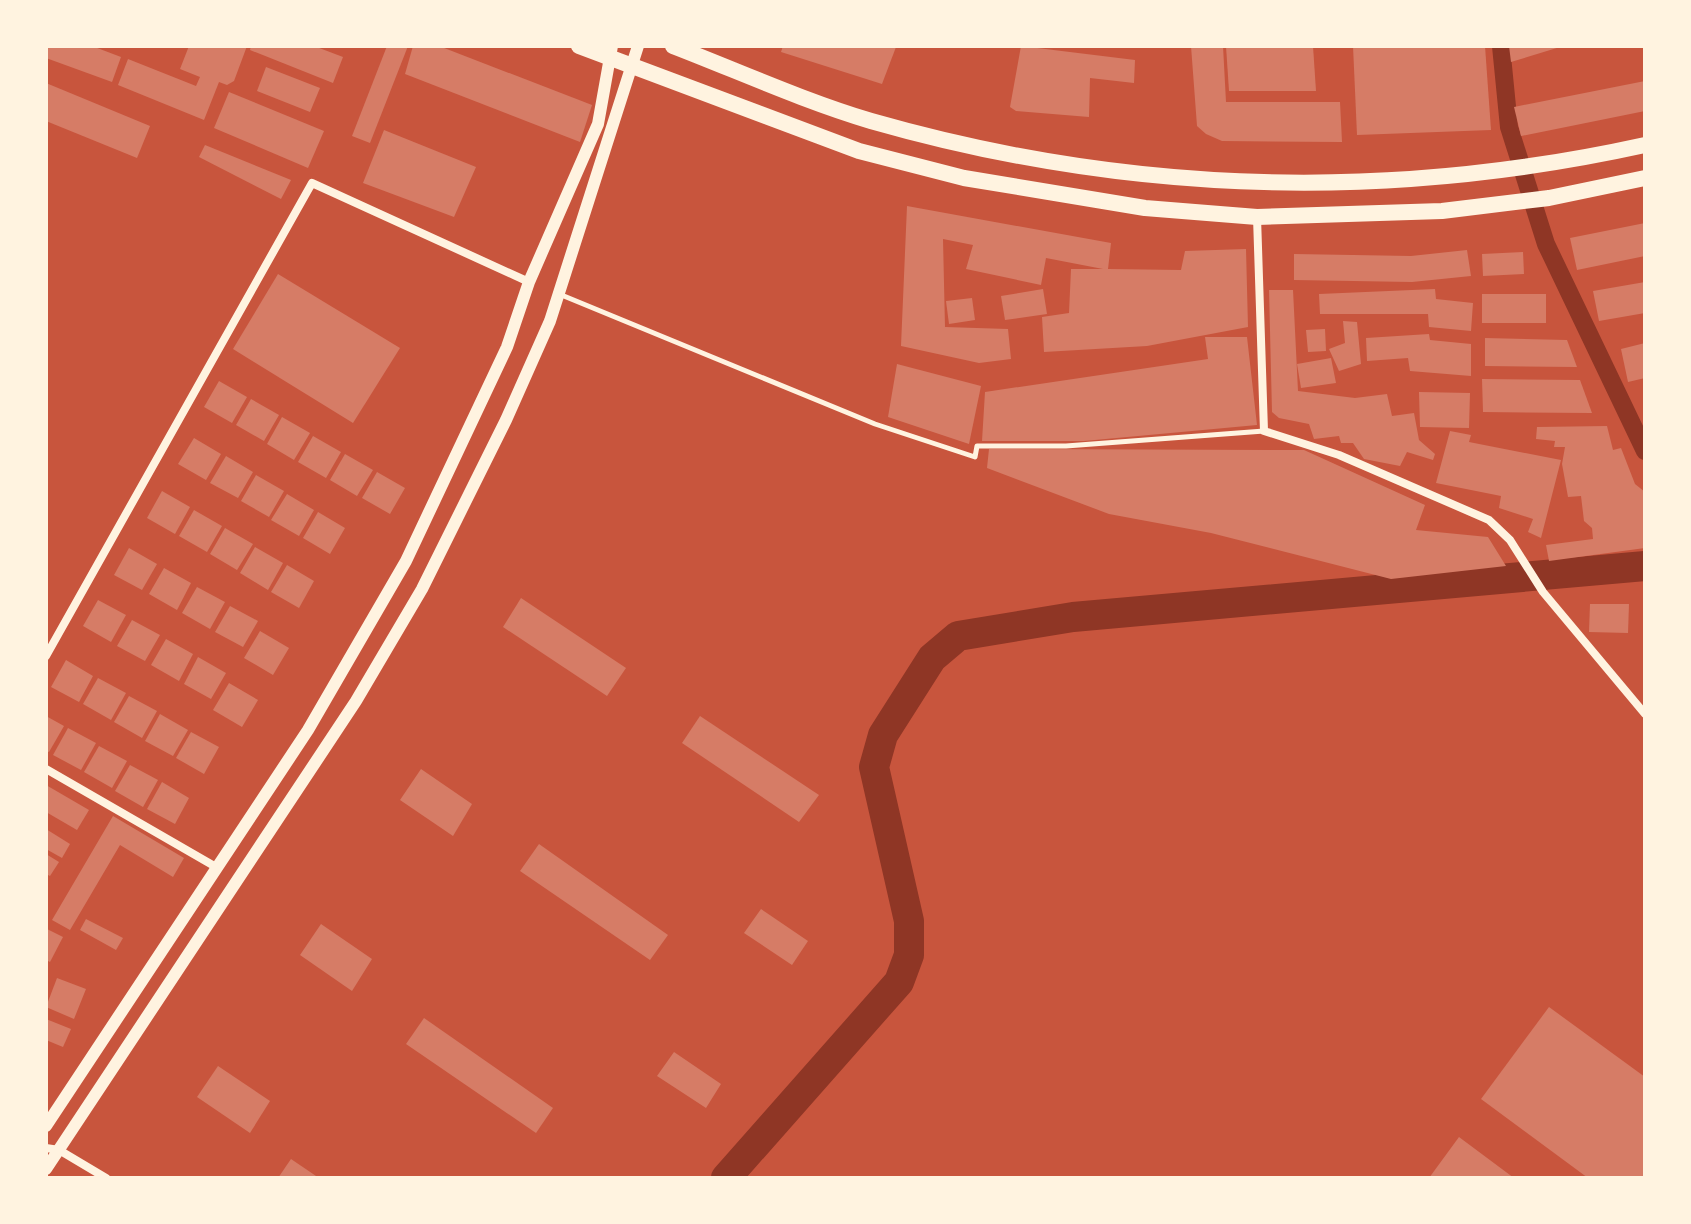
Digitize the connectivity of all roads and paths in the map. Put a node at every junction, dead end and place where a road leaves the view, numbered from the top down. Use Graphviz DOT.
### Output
graph roads {
  1 [pos="579,46"];
  2 [pos="638,46"];
  3 [pos="673,46"];
  4 [pos="611,52"];
  5 [pos="632,66"];
  6 [pos="1645,145"];
  7 [pos="1645,178"];
  8 [pos="1257,217"];
  9 [pos="529,282"];
  10 [pos="559,294"];
  11 [pos="1264,431"];
  12 [pos="46,656"];
  13 [pos="1645,714"];
  14 [pos="46,769"];
  15 [pos="216,867"];
  16 [pos="46,1126"];
  17 [pos="53,1149"];
  18 [pos="46,1169"];
  19 [pos="106,1178"];
  1 -- 4 [label="main road"];
  2 -- 5 [label="street"];
  3 -- 6 [label="main road"];
  4 -- 5 [label="main road"];
  4 -- 9 [label="street"];
  5 -- 8 [label="main road"];
  5 -- 10 [label="street"];
  7 -- 8 [label="main road"];
  8 -- 11 [label="street"];
  9 -- 12 [label="street"];
  9 -- 15 [label="street"];
  10 -- 11 [label="lane"];
  10 -- 17 [label="street"];
  11 -- 13 [label="street"];
  14 -- 15 [label="street"];
  15 -- 16 [label="street"];
  17 -- 18 [label="street"];
  17 -- 19 [label="street"];
}
